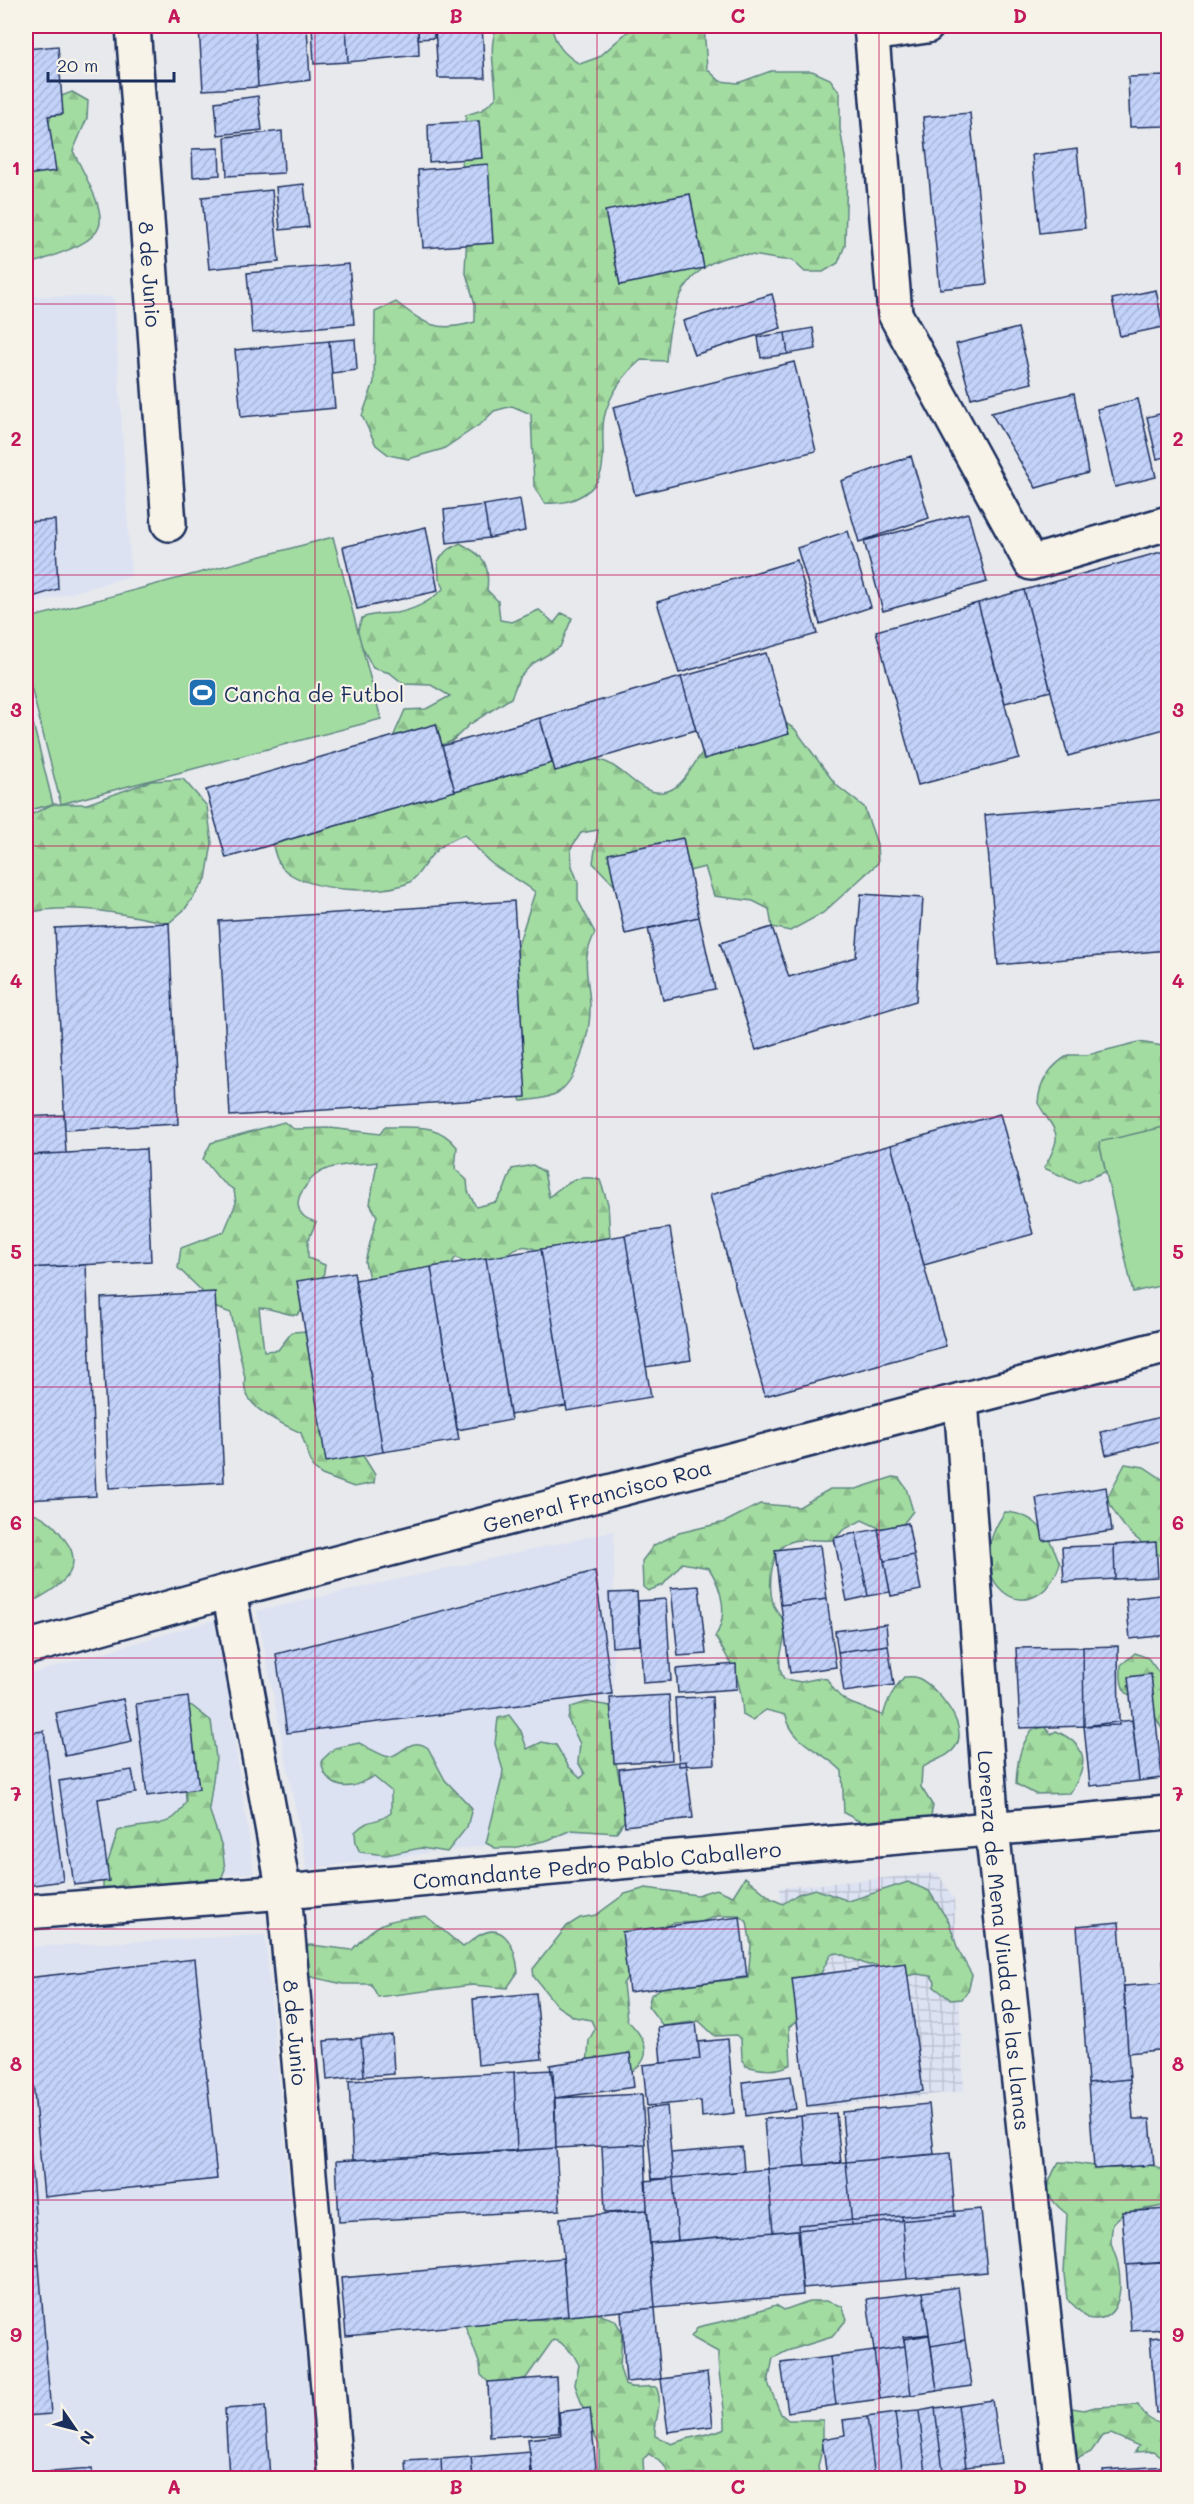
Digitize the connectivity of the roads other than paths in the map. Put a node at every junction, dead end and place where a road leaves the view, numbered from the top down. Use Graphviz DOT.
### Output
graph roads {
  1 [pos="133,26"];
  2 [pos="927,26"];
  3 [pos="871,30"];
  4 [pos="1168,523"];
  5 [pos="169,524"];
  6 [pos="1168,1346"];
  7 [pos="961,1400"];
  8 [pos="229,1591"];
  9 [pos="26,1648"];
  10 [pos="1168,1813"];
  11 [pos="992,1828"];
  12 [pos="284,1892"];
  13 [pos="26,1912"];
  14 [pos="336,2478"];
  15 [pos="1061,2478"];
  1 -- 5 [label="street, 8 de Junio"];
  2 -- 3 [label="street"];
  3 -- 4 [label="street"];
  6 -- 7 [label="street, General Francisco Roa"];
  7 -- 8 [label="street, General Francisco Roa"];
  7 -- 11 [label="street, Lorenza de Mena Viuda de las Llanas"];
  8 -- 9 [label="street, General Francisco Roa"];
  8 -- 12 [label="street, 8 de Junio"];
  10 -- 11 [label="street, Comandante Pedro Pablo Caballero"];
  11 -- 12 [label="street, Comandante Pedro Pablo Caballero"];
  11 -- 15 [label="street, Lorenza de Mena Viuda de las Llanas"];
  12 -- 13 [label="street, Comandante Pedro Pablo Caballero"];
  12 -- 14 [label="street, 8 de Junio"];
}
